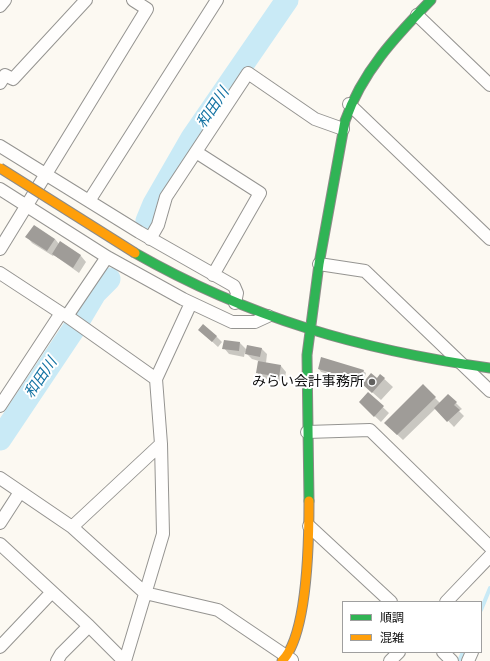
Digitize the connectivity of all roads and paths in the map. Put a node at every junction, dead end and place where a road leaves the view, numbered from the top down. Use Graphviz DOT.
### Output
graph roads {
  1 [pos="5,0"];
  2 [pos="86,0"];
  3 [pos="134,0"];
  4 [pos="217,0"];
  5 [pos="431,0"];
  6 [pos="0,6"];
  7 [pos="417,15"];
  8 [pos="2,77"];
  9 [pos="490,85"];
  10 [pos="349,104"];
  11 [pos="343,129"];
  12 [pos="0,146"];
  13 [pos="196,152"];
  14 [pos="2,168"];
  15 [pos="46,175"];
  16 [pos="0,189"];
  17 [pos="37,189"];
  18 [pos="89,201"];
  19 [pos="27,206"];
  20 [pos="150,239"];
  21 [pos="490,239"];
  22 [pos="0,250"];
  23 [pos="107,257"];
  24 [pos="320,264"];
  25 [pos="0,274"];
  26 [pos="213,274"];
  27 [pos="191,303"];
  28 [pos="235,303"];
  29 [pos="65,315"];
  30 [pos="268,316"];
  31 [pos="310,330"];
  32 [pos="462,364"];
  33 [pos="490,368"];
  34 [pos="156,379"];
  35 [pos="490,392"];
  36 [pos="0,406"];
  37 [pos="307,432"];
  38 [pos="161,444"];
  39 [pos="0,478"];
  40 [pos="20,492"];
  41 [pos="0,524"];
  42 [pos="309,526"];
  43 [pos="72,527"];
  44 [pos="0,544"];
  45 [pos="490,548"];
  46 [pos="490,556"];
  47 [pos="52,592"];
  48 [pos="145,593"];
  49 [pos="390,601"];
  50 [pos="447,601"];
  51 [pos="89,626"];
  52 [pos="0,647"];
  53 [pos="398,653"];
  54 [pos="287,659"];
  55 [pos="56,661"];
  56 [pos="124,661"];
  57 [pos="390,661"];
  1 -- 6 [label="street"];
  2 -- 8 [label="street"];
  3 -- 15 [label="street"];
  4 -- 18 [label="street"];
  5 -- 7 [label="street"];
  7 -- 9 [label="street"];
  7 -- 10 [label="street"];
  10 -- 11 [label="street"];
  10 -- 21 [label="street"];
  11 -- 13 [label="street"];
  11 -- 24 [label="street"];
  12 -- 15 [label="street"];
  13 -- 20 [label="street"];
  13 -- 26 [label="street"];
  14 -- 17 [label="street"];
  14 -- 28 [label="street, bridge"];
  15 -- 17 [label="street"];
  15 -- 18 [label="street"];
  16 -- 19 [label="street"];
  17 -- 19 [label="street"];
  18 -- 20 [label="street"];
  19 -- 22 [label="street"];
  19 -- 23 [label="street"];
  20 -- 26 [label="street"];
  23 -- 27 [label="street"];
  23 -- 29 [label="street"];
  24 -- 31 [label="street"];
  24 -- 32 [label="street"];
  25 -- 29 [label="street"];
  26 -- 28 [label="street"];
  27 -- 30 [label="street"];
  27 -- 34 [label="street"];
  28 -- 30 [label="street"];
  29 -- 34 [label="street"];
  29 -- 36 [label="street"];
  30 -- 31 [label="street"];
  31 -- 32 [label="street"];
  31 -- 37 [label="street"];
  32 -- 33 [label="street"];
  32 -- 35 [label="street"];
  34 -- 38 [label="street"];
  37 -- 42 [label="street"];
  37 -- 45 [label="street"];
  38 -- 43 [label="street"];
  38 -- 48 [label="street"];
  39 -- 40 [label="street"];
  40 -- 41 [label="street"];
  40 -- 43 [label="street"];
  42 -- 49 [label="street"];
  42 -- 54 [label="street"];
  43 -- 48 [label="street"];
  44 -- 47 [label="street"];
  46 -- 50 [label="street"];
  47 -- 51 [label="street"];
  47 -- 52 [label="street"];
  48 -- 54 [label="street"];
  48 -- 56 [label="street"];
  51 -- 55 [label="street"];
  51 -- 56 [label="street"];
  53 -- 57 [label="street"];
}
